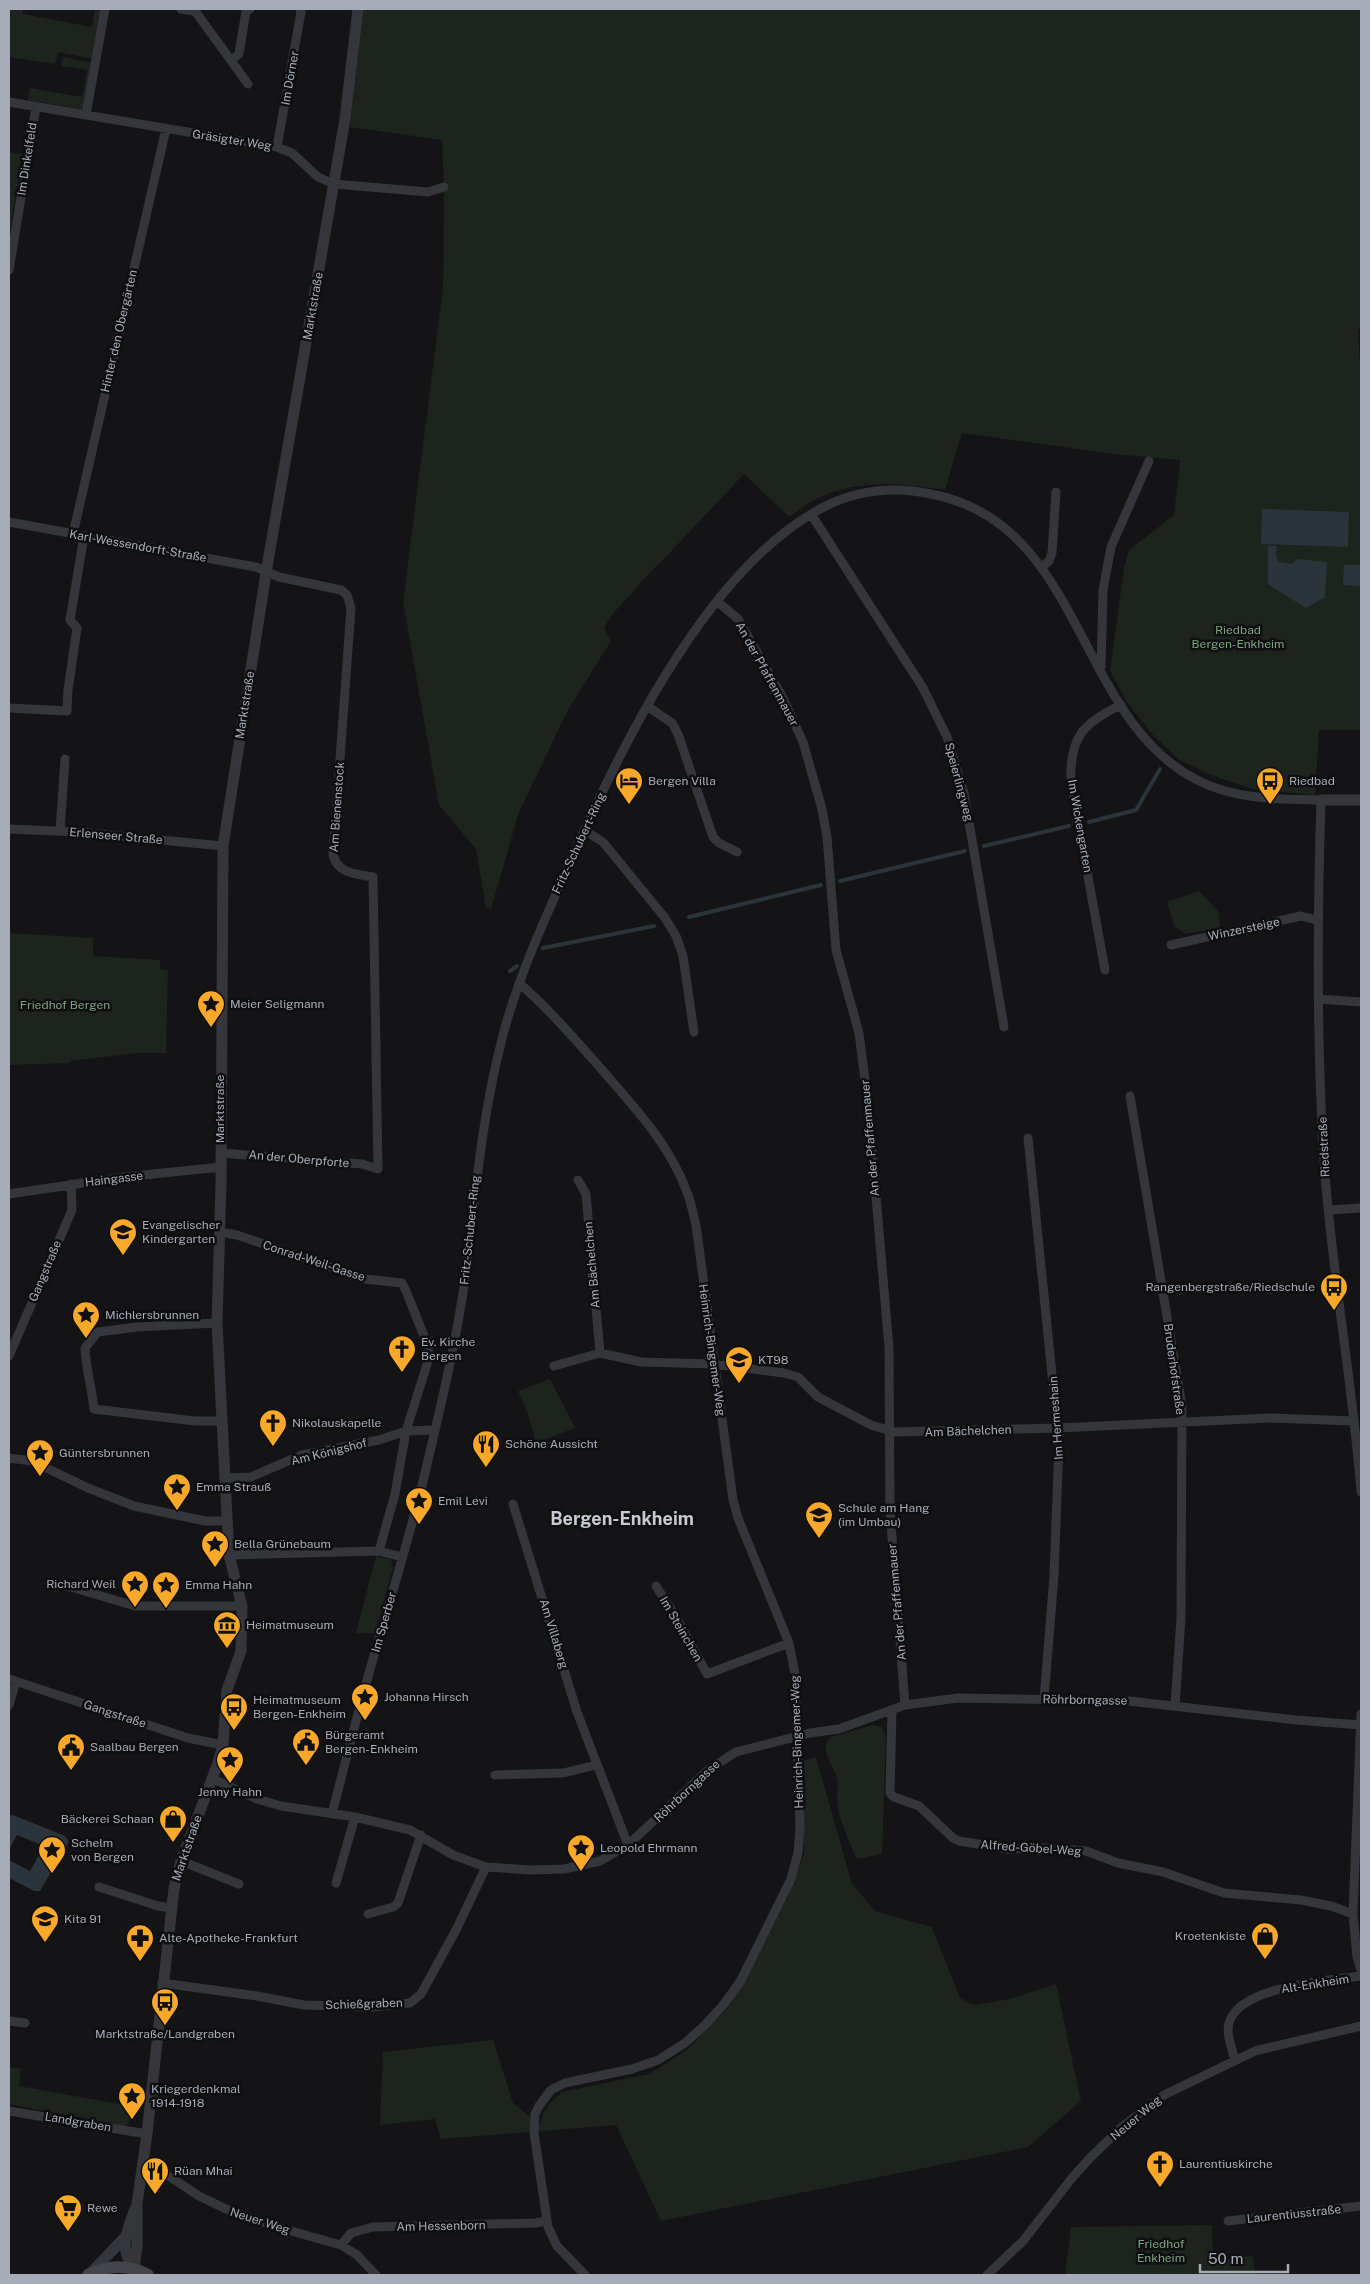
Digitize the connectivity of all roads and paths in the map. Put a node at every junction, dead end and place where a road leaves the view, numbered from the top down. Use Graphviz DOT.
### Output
graph roads {
  1 [pos="105,9"];
  2 [pos="181,9"];
  3 [pos="250,9"];
  4 [pos="300,9"];
  5 [pos="358,9"];
  6 [pos="195,10"];
  7 [pos="231,60"];
  8 [pos="248,84"];
  9 [pos="9,102"];
  10 [pos="36,107"];
  11 [pos="86,115"];
  12 [pos="166,129"];
  13 [pos="277,147"];
  14 [pos="334,184"];
  15 [pos="444,187"];
  16 [pos="9,270"];
  17 [pos="1149,461"];
  18 [pos="1056,492"];
  19 [pos="811,514"];
  20 [pos="9,522"];
  21 [pos="72,534"];
  22 [pos="84,536"];
  23 [pos="1042,567"];
  24 [pos="266,573"];
  25 [pos="718,602"];
  26 [pos="1101,670"];
  27 [pos="1121,705"];
  28 [pos="648,706"];
  29 [pos="9,708"];
  30 [pos="65,759"];
  31 [pos="1321,800"];
  32 [pos="1361,800"];
  33 [pos="9,829"];
  34 [pos="584,830"];
  35 [pos="60,831"];
  36 [pos="223,846"];
  37 [pos="737,852"];
  38 [pos="1317,920"];
  39 [pos="1171,945"];
  40 [pos="1105,970"];
  41 [pos="520,984"];
  42 [pos="1318,999"];
  43 [pos="1361,1002"];
  44 [pos="1004,1027"];
  45 [pos="694,1032"];
  46 [pos="1130,1096"];
  47 [pos="1028,1138"];
  48 [pos="221,1153"];
  49 [pos="221,1167"];
  50 [pos="378,1168"];
  51 [pos="578,1180"];
  52 [pos="71,1184"];
  53 [pos="9,1194"];
  54 [pos="1361,1208"];
  55 [pos="1329,1210"];
  56 [pos="220,1232"];
  57 [pos="217,1323"];
  58 [pos="600,1352"];
  59 [pos="9,1356"];
  60 [pos="714,1364"];
  61 [pos="554,1366"];
  62 [pos="220,1421"];
  63 [pos="1354,1421"];
  64 [pos="1182,1424"];
  65 [pos="1058,1428"];
  66 [pos="406,1430"];
  67 [pos="434,1430"];
  68 [pos="889,1430"];
  69 [pos="9,1458"];
  70 [pos="225,1478"];
  71 [pos="1361,1492"];
  72 [pos="513,1504"];
  73 [pos="227,1521"];
  74 [pos="379,1551"];
  75 [pos="229,1555"];
  76 [pos="402,1557"];
  77 [pos="49,1583"];
  78 [pos="656,1586"];
  79 [pos="242,1606"];
  80 [pos="789,1643"];
  81 [pos="12,1680"];
  82 [pos="1044,1700"];
  83 [pos="9,1705"];
  84 [pos="905,1705"];
  85 [pos="1175,1706"];
  86 [pos="892,1710"];
  87 [pos="1361,1714"];
  88 [pos="1361,1725"];
  89 [pos="796,1737"];
  90 [pos="223,1745"];
  91 [pos="596,1765"];
  92 [pos="495,1775"];
  93 [pos="213,1778"];
  94 [pos="332,1814"];
  95 [pos="355,1817"];
  96 [pos="421,1835"];
  97 [pos="1359,1841"];
  98 [pos="628,1845"];
  99 [pos="181,1862"];
  100 [pos="486,1867"];
  101 [pos="336,1883"];
  102 [pos="238,1884"];
  103 [pos="99,1887"];
  104 [pos="171,1908"];
  105 [pos="368,1914"];
  106 [pos="1354,1914"];
  107 [pos="1361,1970"];
  108 [pos="1361,1976"];
  109 [pos="162,1983"];
  110 [pos="9,2021"];
  111 [pos="25,2023"];
  112 [pos="1361,2026"];
  113 [pos="1235,2060"];
  114 [pos="9,2111"];
  115 [pos="147,2134"];
  116 [pos="143,2164"];
  117 [pos="138,2204"];
  118 [pos="1361,2206"];
  119 [pos="546,2221"];
  120 [pos="1228,2221"];
  121 [pos="125,2237"];
  122 [pos="341,2244"];
  123 [pos="134,2268"];
  124 [pos="93,2274"];
  125 [pos="148,2275"];
  126 [pos="376,2275"];
  127 [pos="585,2275"];
  128 [pos="987,2275"];
  1 -- 11 [label="street"];
  2 -- 6 [label="street"];
  3 -- 7 [label="street"];
  4 -- 13 [label="street, Im Dörner"];
  5 -- 14 [label="street, Marktstraße"];
  6 -- 7 [label="street"];
  7 -- 8 [label="street"];
  9 -- 10 [label="street, Gräsigter Weg"];
  10 -- 11 [label="street, Gräsigter Weg"];
  10 -- 16 [label="street, Im Dinkelfeld"];
  11 -- 12 [label="street, Gräsigter Weg"];
  12 -- 13 [label="street, Gräsigter Weg"];
  12 -- 21 [label="street, Hinter den Obergärten"];
  13 -- 14 [label="street, Gräsigter Weg"];
  14 -- 15 [label="street, Gräsigter Weg"];
  14 -- 24 [label="street, Marktstraße"];
  17 -- 26 [label="street"];
  18 -- 23 [label="street"];
  19 -- 23 [label="street, Fritz-Schubert-Ring"];
  19 -- 25 [label="street, Fritz-Schubert-Ring"];
  19 -- 44 [label="street, Speierlingweg"];
  20 -- 21 [label="street, Karl-Wessendorft-Straße"];
  21 -- 22 [label="street, Karl-Wessendorft-Straße"];
  22 -- 24 [label="street, Karl-Wessendorft-Straße"];
  22 -- 29 [label="street"];
  23 -- 26 [label="street, Fritz-Schubert-Ring"];
  24 -- 36 [label="street, Marktstraße"];
  24 -- 50 [label="street, Am Bienenstock"];
  25 -- 28 [label="street, Fritz-Schubert-Ring"];
  25 -- 68 [label="street, An der Pfaffenmauer"];
  26 -- 27 [label="street, Fritz-Schubert-Ring"];
  27 -- 31 [label="street, Fritz-Schubert-Ring"];
  27 -- 40 [label="street, Im Wickengarten"];
  28 -- 34 [label="street, Fritz-Schubert-Ring"];
  28 -- 37 [label="street"];
  30 -- 35 [label="street"];
  31 -- 32 [label="street"];
  31 -- 38 [label="street, Riedstraße"];
  33 -- 35 [label="street, Erlenseer Straße"];
  34 -- 41 [label="street, Fritz-Schubert-Ring"];
  34 -- 45 [label="street"];
  35 -- 36 [label="street, Erlenseer Straße"];
  36 -- 48 [label="street, Marktstraße"];
  38 -- 39 [label="street, Winzersteige"];
  38 -- 42 [label="street, Riedstraße"];
  41 -- 60 [label="street, Heinrich-Bingemer-Weg"];
  41 -- 67 [label="street, Fritz-Schubert-Ring"];
  42 -- 43 [label="street"];
  42 -- 55 [label="street, Riedstraße"];
  46 -- 64 [label="street, Bruderhofstraße"];
  47 -- 65 [label="street, Im Hermeshain"];
  48 -- 49 [label="street, Marktstraße"];
  48 -- 50 [label="street, An der Oberpforte"];
  49 -- 52 [label="street, Haingasse"];
  49 -- 56 [label="street, Marktstraße"];
  51 -- 58 [label="street, Am Bächelchen"];
  52 -- 53 [label="street, Haingasse"];
  52 -- 59 [label="street, Gangstraße"];
  54 -- 55 [label="street"];
  55 -- 63 [label="street, Riedstraße"];
  56 -- 57 [label="street, Marktstraße"];
  56 -- 66 [label="street, Conrad-Weil-Gasse"];
  57 -- 62 [label="street, Marktstraße"];
  57 -- 62 [label="street"];
  58 -- 60 [label="street, Am Bächelchen"];
  58 -- 61 [label="street"];
  60 -- 68 [label="street, Am Bächelchen"];
  60 -- 80 [label="street, Heinrich-Bingemer-Weg"];
  62 -- 70 [label="street, Marktstraße"];
  63 -- 64 [label="street, Am Bächelchen"];
  63 -- 71 [label="street, Riedstraße"];
  64 -- 65 [label="street, Am Bächelchen"];
  64 -- 85 [label="street, Bruderhofstraße"];
  65 -- 68 [label="street, Am Bächelchen"];
  65 -- 82 [label="street, Im Hermeshain"];
  66 -- 67 [label="street, Am Königshof"];
  66 -- 70 [label="street, Am Königshof"];
  66 -- 74 [label="street"];
  67 -- 76 [label="street, Im Sperber"];
  68 -- 84 [label="street, An der Pfaffenmauer"];
  69 -- 73 [label="street"];
  70 -- 73 [label="street, Marktstraße"];
  72 -- 91 [label="street, Am Villaberg"];
  73 -- 75 [label="street, Marktstraße"];
  74 -- 75 [label="street"];
  74 -- 76 [label="street"];
  75 -- 79 [label="street, Marktstraße"];
  76 -- 94 [label="street, Im Sperber"];
  77 -- 79 [label="street"];
  78 -- 80 [label="street, Im Steinchen"];
  79 -- 90 [label="street, Marktstraße"];
  80 -- 89 [label="street, Heinrich-Bingemer-Weg"];
  81 -- 83 [label="street"];
  81 -- 90 [label="street, Gangstraße"];
  82 -- 84 [label="street, Röhrborngasse"];
  82 -- 85 [label="street, Röhrborngasse"];
  84 -- 86 [label="street, Röhrborngasse"];
  85 -- 88 [label="street, Röhrborngasse"];
  86 -- 89 [label="street, Röhrborngasse"];
  86 -- 106 [label="street, Alfred-Göbel-Weg"];
  87 -- 88 [label="street"];
  88 -- 97 [label="street"];
  89 -- 98 [label="street, Röhrborngasse"];
  89 -- 119 [label="street, Heinrich-Bingemer-Weg"];
  90 -- 93 [label="street, Marktstraße"];
  91 -- 92 [label="street"];
  91 -- 98 [label="street, Am Villaberg"];
  93 -- 94 [label="street, Röhrborngasse"];
  93 -- 99 [label="street, Marktstraße"];
  94 -- 95 [label="street, Röhrborngasse"];
  95 -- 96 [label="street, Röhrborngasse"];
  95 -- 101 [label="street"];
  96 -- 100 [label="street, Röhrborngasse"];
  96 -- 105 [label="street"];
  97 -- 106 [label="street"];
  98 -- 100 [label="street, Röhrborngasse"];
  99 -- 102 [label="street"];
  99 -- 104 [label="street, Marktstraße"];
  100 -- 109 [label="street, Schießgraben"];
  103 -- 104 [label="street"];
  104 -- 109 [label="street, Marktstraße"];
  106 -- 107 [label="street"];
  108 -- 113 [label="street, Alt-Enkheim"];
  109 -- 115 [label="street, Marktstraße"];
  110 -- 111 [label="street"];
  112 -- 113 [label="street, Neuer Weg"];
  113 -- 128 [label="street, Neuer Weg"];
  114 -- 115 [label="street, Landgraben"];
  115 -- 116 [label="street, Marktstraße"];
  116 -- 117 [label="street, Marktstraße"];
  116 -- 122 [label="street, Neuer Weg"];
  117 -- 121 [label="street, Marktstraße"];
  117 -- 123 [label="street, Marktstraße"];
  118 -- 120 [label="street, Laurentiusstraße"];
  119 -- 122 [label="street, Am Hessenborn"];
  119 -- 127 [label="street, Heinrich-Bingemer-Weg"];
  121 -- 123 [label="street"];
  121 -- 124 [label="street"];
  122 -- 126 [label="street, Neuer Weg"];
  123 -- 124 [label="main road"];
  123 -- 125 [label="main road"];
}
